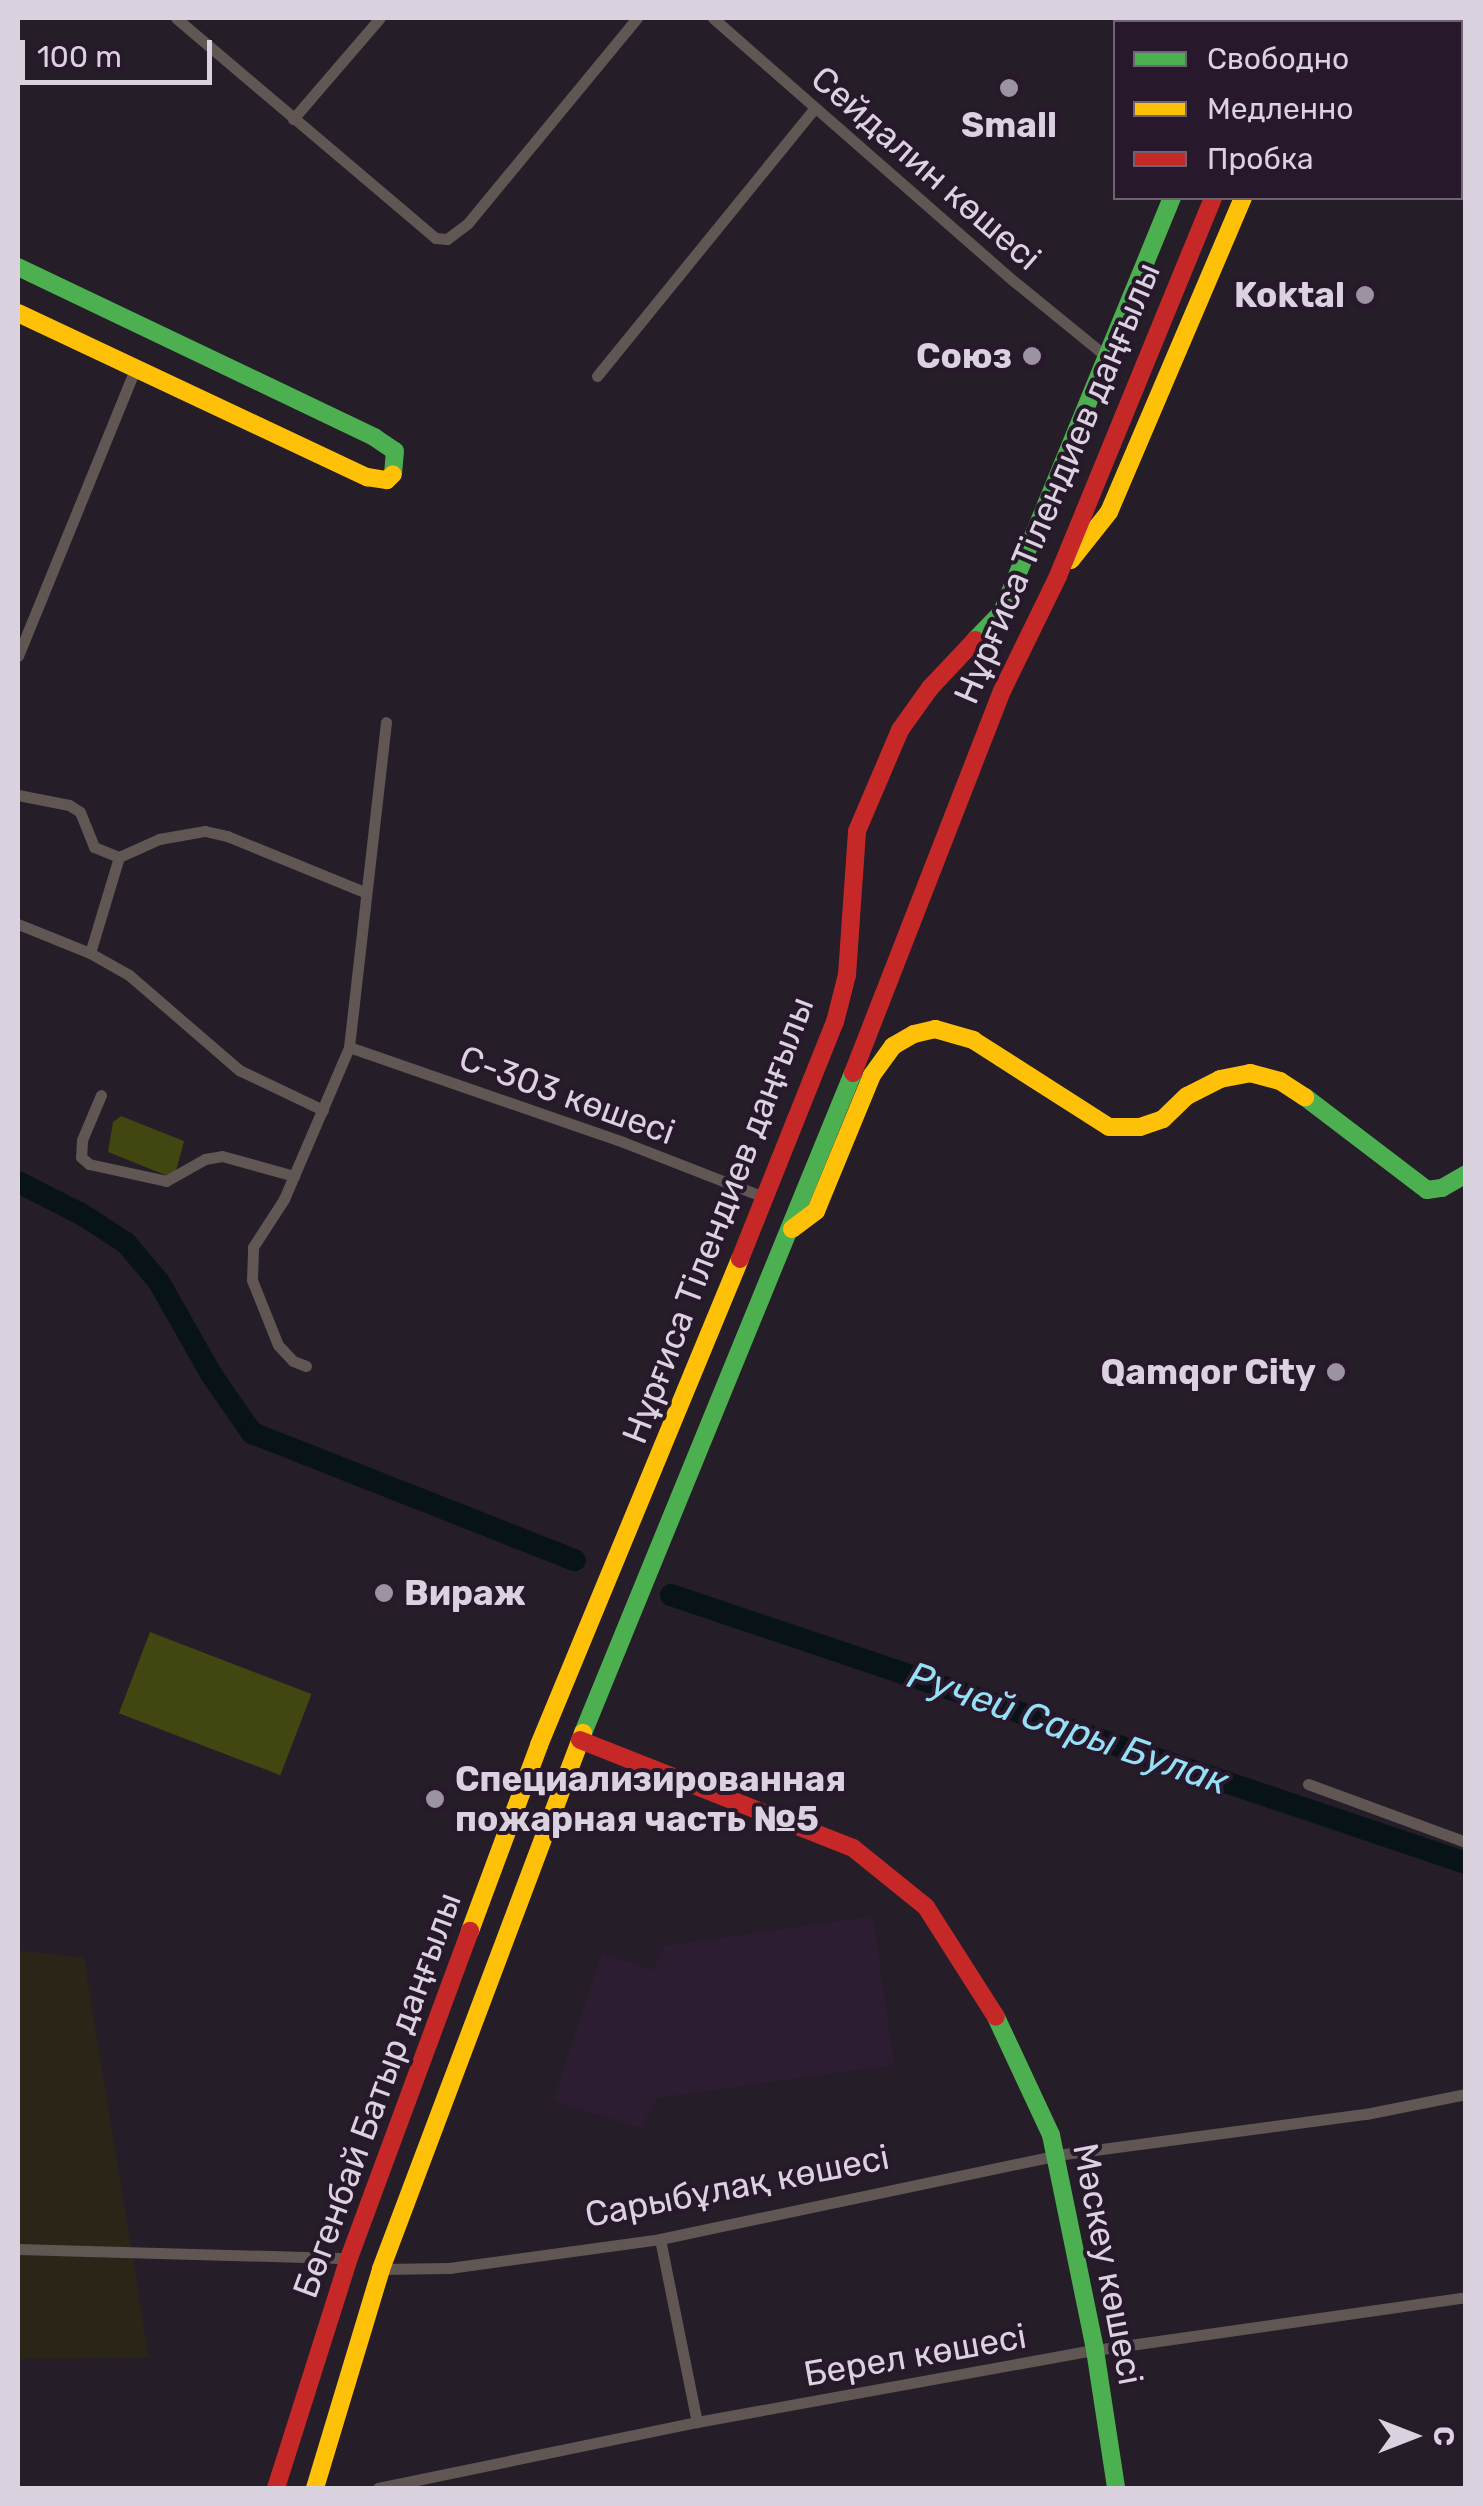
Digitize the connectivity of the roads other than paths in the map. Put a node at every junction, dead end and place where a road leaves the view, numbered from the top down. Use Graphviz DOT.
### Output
graph roads {
  1 [pos="176,18"];
  2 [pos="380,18"];
  3 [pos="637,18"];
  4 [pos="713,18"];
  5 [pos="814,109"];
  6 [pos="293,119"];
  7 [pos="1171,200"];
  8 [pos="1212,200"];
  9 [pos="1242,200"];
  10 [pos="18,267"];
  11 [pos="18,314"];
  12 [pos="1107,357"];
  13 [pos="136,366"];
  14 [pos="597,376"];
  15 [pos="1058,576"];
  16 [pos="1002,612"];
  17 [pos="1034,626"];
  18 [pos="18,656"];
  19 [pos="386,722"];
  20 [pos="18,794"];
  21 [pos="118,856"];
  22 [pos="364,892"];
  23 [pos="18,924"];
  24 [pos="90,952"];
  25 [pos="349,1047"];
  26 [pos="101,1095"];
  27 [pos="323,1110"];
  28 [pos="1466,1174"];
  29 [pos="294,1176"];
  30 [pos="764,1197"];
  31 [pos="792,1229"];
  32 [pos="306,1366"];
  33 [pos="665,1447"];
  34 [pos="696,1461"];
  35 [pos="546,1726"];
  36 [pos="580,1740"];
  37 [pos="1308,1784"];
  38 [pos="1466,1842"];
  39 [pos="1466,2094"];
  40 [pos="1057,2155"];
  41 [pos="660,2239"];
  42 [pos="18,2249"];
  43 [pos="349,2258"];
  44 [pos="382,2269"];
  45 [pos="1466,2297"];
  46 [pos="1094,2350"];
  47 [pos="697,2422"];
  48 [pos="276,2488"];
  49 [pos="315,2488"];
  50 [pos="378,2488"];
  51 [pos="1116,2488"];
  1 -- 6 [label="street"];
  2 -- 6 [label="street"];
  3 -- 6 [label="street"];
  4 -- 5 [label="street, Сейдалин көшесі"];
  5 -- 12 [label="street, Сейдалин көшесі"];
  5 -- 14 [label="street"];
  7 -- 12 [label="main road, Нұрғиса Тілендиев даңғылы"];
  8 -- 15 [label="main road, Нұрғиса Тілендиев даңғылы"];
  9 -- 15 [label="main road"];
  10 -- 13 [label="main road"];
  11 -- 13 [label="main road"];
  12 -- 16 [label="main road, Нұрғиса Тілендиев даңғылы"];
  13 -- 18 [label="street"];
  15 -- 17 [label="main road, Нұрғиса Тілендиев даңғылы"];
  16 -- 17 [label="main road"];
  16 -- 30 [label="main road, Нұрғиса Тілендиев даңғылы"];
  17 -- 31 [label="main road, Нұрғиса Тілендиев даңғылы"];
  19 -- 22 [label="street"];
  20 -- 21 [label="street"];
  21 -- 22 [label="street"];
  21 -- 24 [label="street"];
  22 -- 25 [label="street"];
  23 -- 24 [label="street"];
  24 -- 27 [label="street"];
  25 -- 27 [label="street"];
  25 -- 30 [label="street, С-303 көшесі"];
  26 -- 29 [label="street"];
  27 -- 29 [label="street"];
  28 -- 31 [label="main road"];
  29 -- 32 [label="street"];
  30 -- 33 [label="main road, Нұрғиса Тілендиев даңғылы"];
  31 -- 34 [label="main road, Нұрғиса Тілендиев даңғылы"];
  33 -- 34 [label="main road"];
  33 -- 35 [label="main road, Нұрғиса Тілендиев даңғылы"];
  34 -- 36 [label="main road, Нұрғиса Тілендиев даңғылы"];
  35 -- 36 [label="main road, Мәскеу көшесі"];
  35 -- 43 [label="main road, Бөгенбай Батыр даңғылы"];
  36 -- 40 [label="main road, Мәскеу көшесі"];
  36 -- 44 [label="main road, Бөгенбай Батыр даңғылы"];
  37 -- 38 [label="street"];
  39 -- 40 [label="street, Сарыбұлақ көшесі"];
  40 -- 41 [label="street, Сарыбұлақ көшесі"];
  40 -- 46 [label="main road, Мәскеу көшесі"];
  41 -- 44 [label="street, Сарыбұлақ көшесі"];
  41 -- 47 [label="street"];
  42 -- 43 [label="street, Сарыбұлақ көшесі"];
  43 -- 44 [label="main road, Сарыбұлақ көшесі"];
  43 -- 48 [label="main road, Бөгенбай Батыр даңғылы"];
  44 -- 49 [label="main road, Бөгенбай Батыр даңғылы"];
  45 -- 46 [label="street, Берел көшесі"];
  46 -- 47 [label="street, Берел көшесі"];
  46 -- 51 [label="main road, Мәскеу көшесі"];
  47 -- 50 [label="street, Берел көшесі"];
}
